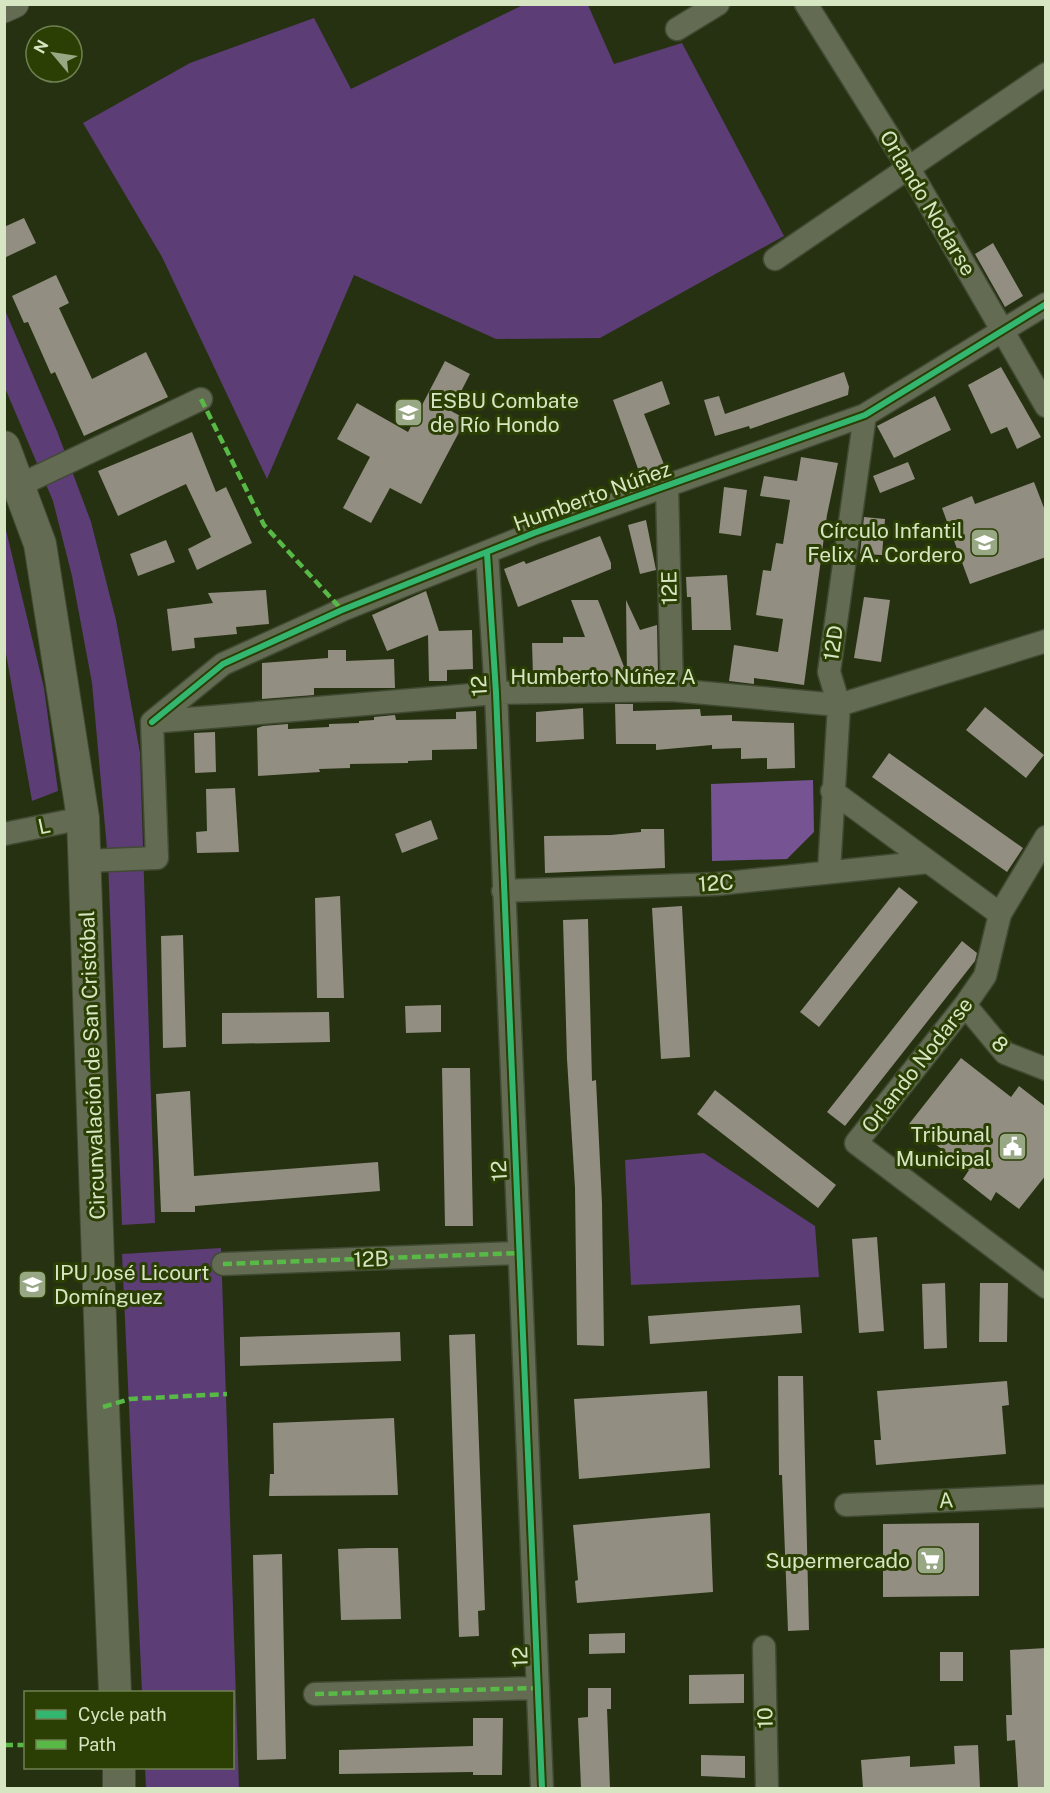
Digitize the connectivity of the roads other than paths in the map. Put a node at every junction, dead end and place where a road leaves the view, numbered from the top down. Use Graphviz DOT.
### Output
graph roads {
  1 [pos="15,4"];
  2 [pos="718,4"];
  3 [pos="806,4"];
  4 [pos="4,9"];
  5 [pos="677,30"];
  6 [pos="1046,74"];
  7 [pos="908,167"];
  8 [pos="775,259"];
  9 [pos="1046,304"];
  10 [pos="1003,329"];
  11 [pos="201,399"];
  12 [pos="1046,406"];
  13 [pos="865,415"];
  14 [pos="4,447"];
  15 [pos="20,485"];
  16 [pos="667,487"];
  17 [pos="487,553"];
  18 [pos="1046,641"];
  19 [pos="672,690"];
  20 [pos="496,693"];
  21 [pos="839,705"];
  22 [pos="152,722"];
  23 [pos="832,791"];
  24 [pos="83,818"];
  25 [pos="4,834"];
  26 [pos="1046,837"];
  27 [pos="86,861"];
  28 [pos="928,862"];
  29 [pos="829,871"];
  30 [pos="503,891"];
  31 [pos="1000,914"];
  32 [pos="965,1005"];
  33 [pos="1046,1069"];
  34 [pos="519,1253"];
  35 [pos="223,1264"];
  36 [pos="1046,1287"];
  37 [pos="1046,1496"];
  38 [pos="846,1505"];
  39 [pos="764,1647"];
  40 [pos="538,1688"];
  41 [pos="115,1691"];
  42 [pos="315,1694"];
  43 [pos="118,1769"];
  44 [pos="119,1788"];
  45 [pos="542,1788"];
  46 [pos="767,1788"];
  1 -- 4 [label="street"];
  2 -- 5 [label="street"];
  3 -- 7 [label="street, Orlando Nodarse"];
  6 -- 7 [label="street"];
  7 -- 8 [label="street"];
  7 -- 10 [label="street, Orlando Nodarse"];
  9 -- 10 [label="street, Humberto Núñez"];
  10 -- 12 [label="street, Orlando Nodarse"];
  10 -- 13 [label="street, Humberto Núñez"];
  11 -- 15 [label="street"];
  13 -- 16 [label="street, Humberto Núñez"];
  13 -- 21 [label="street, 12D"];
  14 -- 15 [label="main road, Circunvalación de San Cristóbal"];
  15 -- 24 [label="main road, Circunvalación de San Cristóbal"];
  16 -- 17 [label="street, Humberto Núñez"];
  16 -- 19 [label="street, 12E"];
  17 -- 20 [label="street, 12"];
  17 -- 22 [label="street, Humberto Núñez"];
  18 -- 21 [label="street, Humberto Núñez A"];
  19 -- 20 [label="street, Humberto Núñez A"];
  19 -- 21 [label="street, Humberto Núñez A"];
  20 -- 22 [label="street, Humberto Núñez A"];
  20 -- 30 [label="street, 12"];
  21 -- 23 [label="street, 12D"];
  22 -- 27 [label="street"];
  23 -- 28 [label="street"];
  23 -- 29 [label="street, 12D"];
  24 -- 25 [label="street, L"];
  24 -- 27 [label="main road, Circunvalación de San Cristóbal"];
  26 -- 31 [label="street, Orlando Nodarse"];
  27 -- 41 [label="main road, Circunvalación de San Cristóbal"];
  28 -- 29 [label="street, 12C"];
  28 -- 31 [label="street"];
  29 -- 30 [label="street, 12C"];
  30 -- 34 [label="street, 12"];
  31 -- 32 [label="street, Orlando Nodarse"];
  32 -- 33 [label="street, 8"];
  32 -- 36 [label="street, Orlando Nodarse"];
  34 -- 35 [label="street, 12B"];
  34 -- 40 [label="street, 12"];
  37 -- 38 [label="street, A"];
  39 -- 46 [label="street, 10"];
  40 -- 42 [label="street"];
  40 -- 45 [label="street, 12"];
  43 -- 44 [label="main road"];
}
